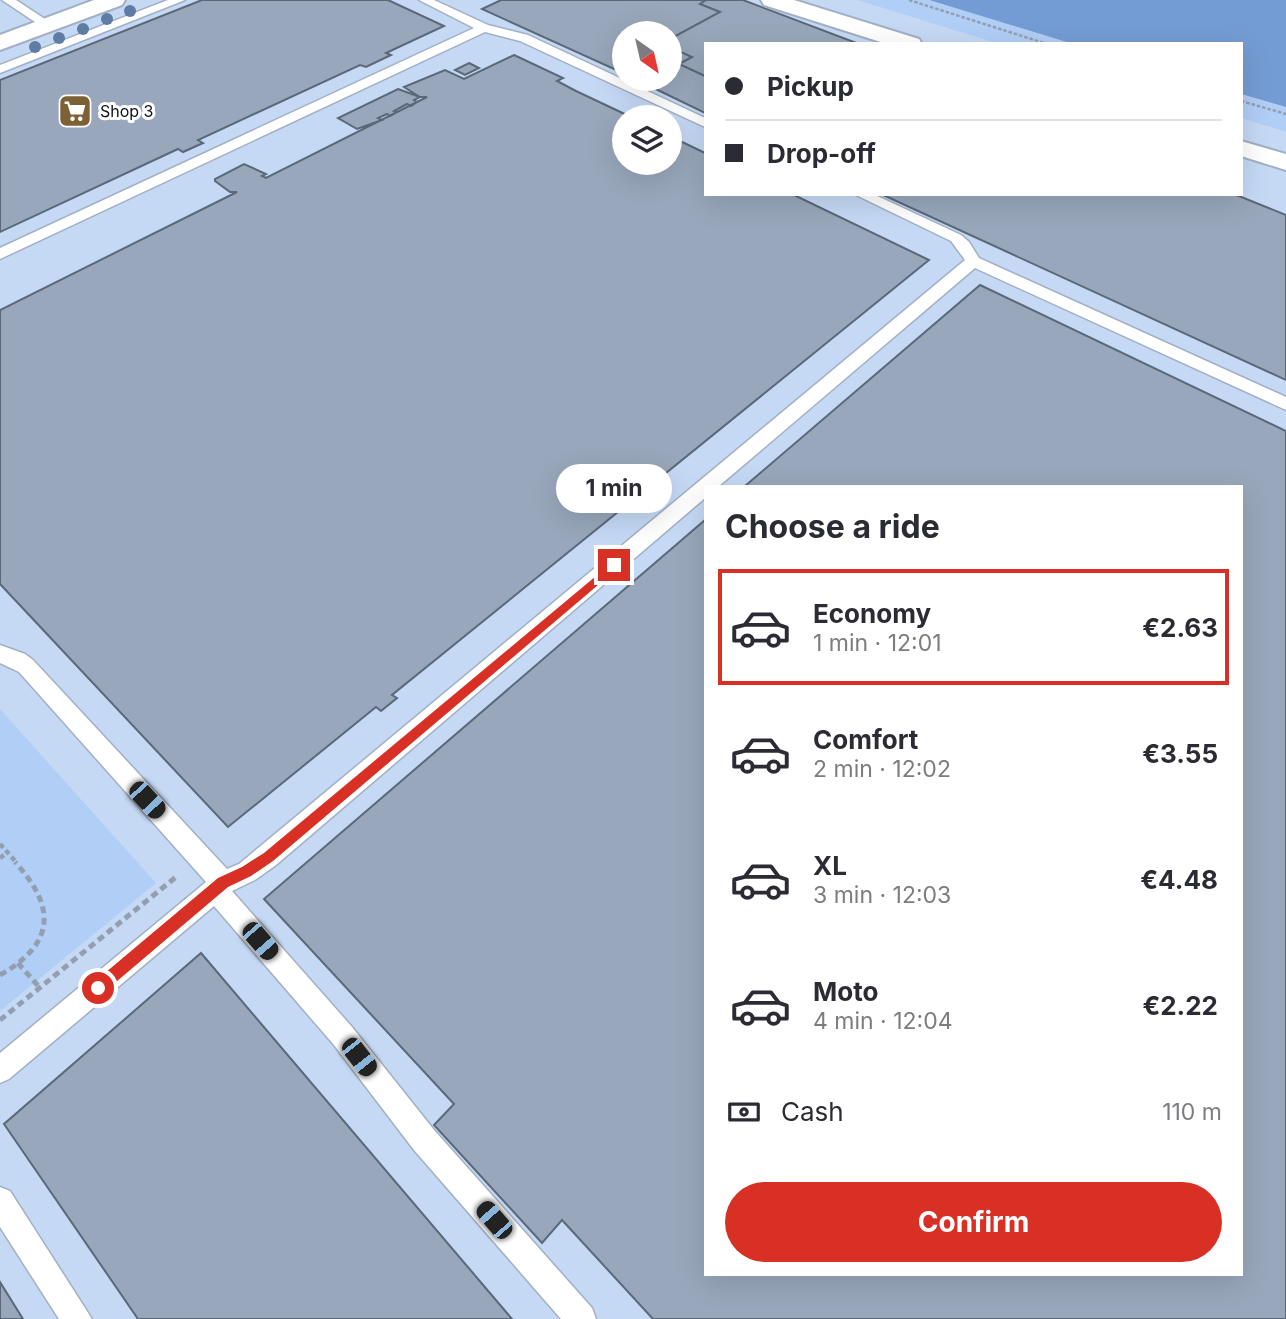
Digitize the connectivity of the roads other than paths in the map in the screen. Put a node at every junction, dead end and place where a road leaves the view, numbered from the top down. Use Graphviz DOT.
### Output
graph roads {
  1 [pos="8,0"];
  2 [pos="114,0"];
  3 [pos="179,0"];
  4 [pos="425,0"];
  5 [pos="772,0"];
  6 [pos="48,25"];
  7 [pos="484,28"];
  8 [pos="905,42"];
  9 [pos="0,43"];
  10 [pos="0,69"];
  11 [pos="704,122"];
  12 [pos="1243,149"];
  13 [pos="1286,162"];
  14 [pos="866,196"];
  15 [pos="0,254"];
  16 [pos="973,261"];
  17 [pos="1286,404"];
  18 [pos="708,485"];
  19 [pos="704,489"];
  20 [pos="0,654"];
  21 [pos="219,886"];
  22 [pos="0,1070"];
  23 [pos="0,1201"];
  24 [pos="77,1319"];
  25 [pos="581,1319"];
  1 -- 6 [label="lane"];
  2 -- 6 [label="street"];
  3 -- 10 [label="lane"];
  4 -- 7 [label="lane"];
  5 -- 8 [label="street"];
  6 -- 9 [label="street"];
  7 -- 11 [label="lane"];
  7 -- 15 [label="lane"];
  12 -- 13 [label="street"];
  14 -- 16 [label="lane"];
  16 -- 17 [label="lane"];
  16 -- 18 [label="lane"];
  19 -- 21 [label="lane"];
  20 -- 21 [label="lane"];
  21 -- 22 [label="lane"];
  21 -- 25 [label="lane"];
  23 -- 24 [label="lane"];
}
